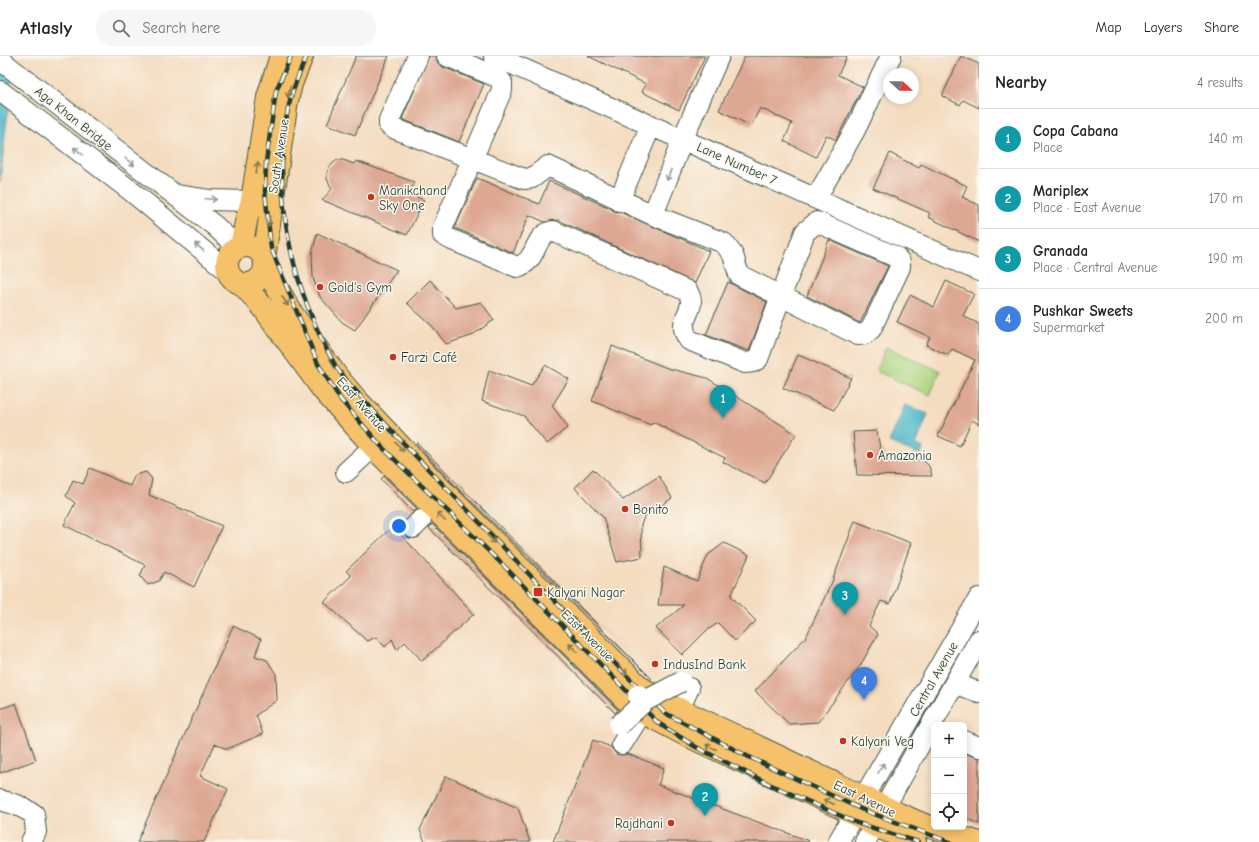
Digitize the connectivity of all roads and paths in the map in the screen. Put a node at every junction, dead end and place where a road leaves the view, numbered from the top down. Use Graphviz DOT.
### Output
graph roads {
  1 [pos="281,56"];
  2 [pos="302,56"];
  3 [pos="418,56"];
  4 [pos="447,56"];
  5 [pos="494,56"];
  6 [pos="719,56"];
  7 [pos="891,56"];
  8 [pos="0,60"];
  9 [pos="0,90"];
  10 [pos="651,125"];
  11 [pos="682,138"];
  12 [pos="471,160"];
  13 [pos="131,192"];
  14 [pos="173,195"];
  15 [pos="816,198"];
  16 [pos="619,200"];
  17 [pos="252,201"];
  18 [pos="653,216"];
  19 [pos="239,248"];
  20 [pos="265,263"];
  21 [pos="977,266"];
  22 [pos="236,278"];
  23 [pos="781,296"];
  24 [pos="373,447"];
  25 [pos="346,472"];
  26 [pos="979,598"];
  27 [pos="979,640"];
  28 [pos="955,683"];
  29 [pos="979,693"];
  30 [pos="641,702"];
  31 [pos="679,709"];
  32 [pos="936,722"];
  33 [pos="931,731"];
  34 [pos="625,735"];
  35 [pos="967,742"];
  36 [pos="979,747"];
  37 [pos="0,800"];
  38 [pos="859,806"];
  39 [pos="874,825"];
  40 [pos="31,842"];
  41 [pos="838,842"];
  42 [pos="915,842"];
  43 [pos="978,842"];
  17 -- 1 [label="main road, South Avenue, one-way"];
  2 -- 20 [label="main road, South Avenue, one-way"];
  3 -- 12 [label="street"];
  4 -- 12 [label="street"];
  5 -- 10 [label="street, Lane Number 7"];
  6 -- 11 [label="street"];
  7 -- 15 [label="street"];
  8 -- 14 [label="street, Aga Khan Bridge, one-way"];
  13 -- 9 [label="street, Aga Khan Bridge, one-way"];
  10 -- 11 [label="street, Lane Number 7"];
  10 -- 16 [label="street"];
  11 -- 15 [label="street, Lane Number 7"];
  11 -- 18 [label="street, one-way"];
  12 -- 16 [label="street"];
  12 -- 23 [label="street"];
  22 -- 13 [label="street, East Avenue, one-way"];
  14 -- 17 [label="street, one-way"];
  14 -- 19 [label="street"];
  15 -- 21 [label="street, Lane Number 7"];
  16 -- 18 [label="street"];
  17 -- 19 [label="main road, South Avenue"];
  18 -- 23 [label="street"];
  19 -- 20 [label="main road"];
  19 -- 22 [label="main road"];
  20 -- 22 [label="main road"];
  20 -- 31 [label="main road, East Avenue, one-way"];
  22 -- 24 [label="main road, East Avenue"];
  23 -- 23 [label="street"];
  24 -- 25 [label="street"];
  30 -- 24 [label="main road, East Avenue, one-way"];
  38 -- 26 [label="street, Central Avenue, one-way"];
  27 -- 28 [label="street, Central Avenue"];
  28 -- 29 [label="street"];
  28 -- 32 [label="street, Central Avenue"];
  30 -- 31 [label="street, bridge"];
  30 -- 34 [label="street, bridge"];
  38 -- 30 [label="main road, East Avenue, one-way"];
  31 -- 38 [label="main road, East Avenue"];
  33 -- 39 [label="street, Central Avenue"];
  35 -- 36 [label="street"];
  37 -- 40 [label="street"];
  38 -- 39 [label="main road, East Avenue"];
  38 -- 41 [label="street, Central Avenue"];
  39 -- 42 [label="main road, East Avenue"];
  39 -- 43 [label="main road, East Avenue"];
}
